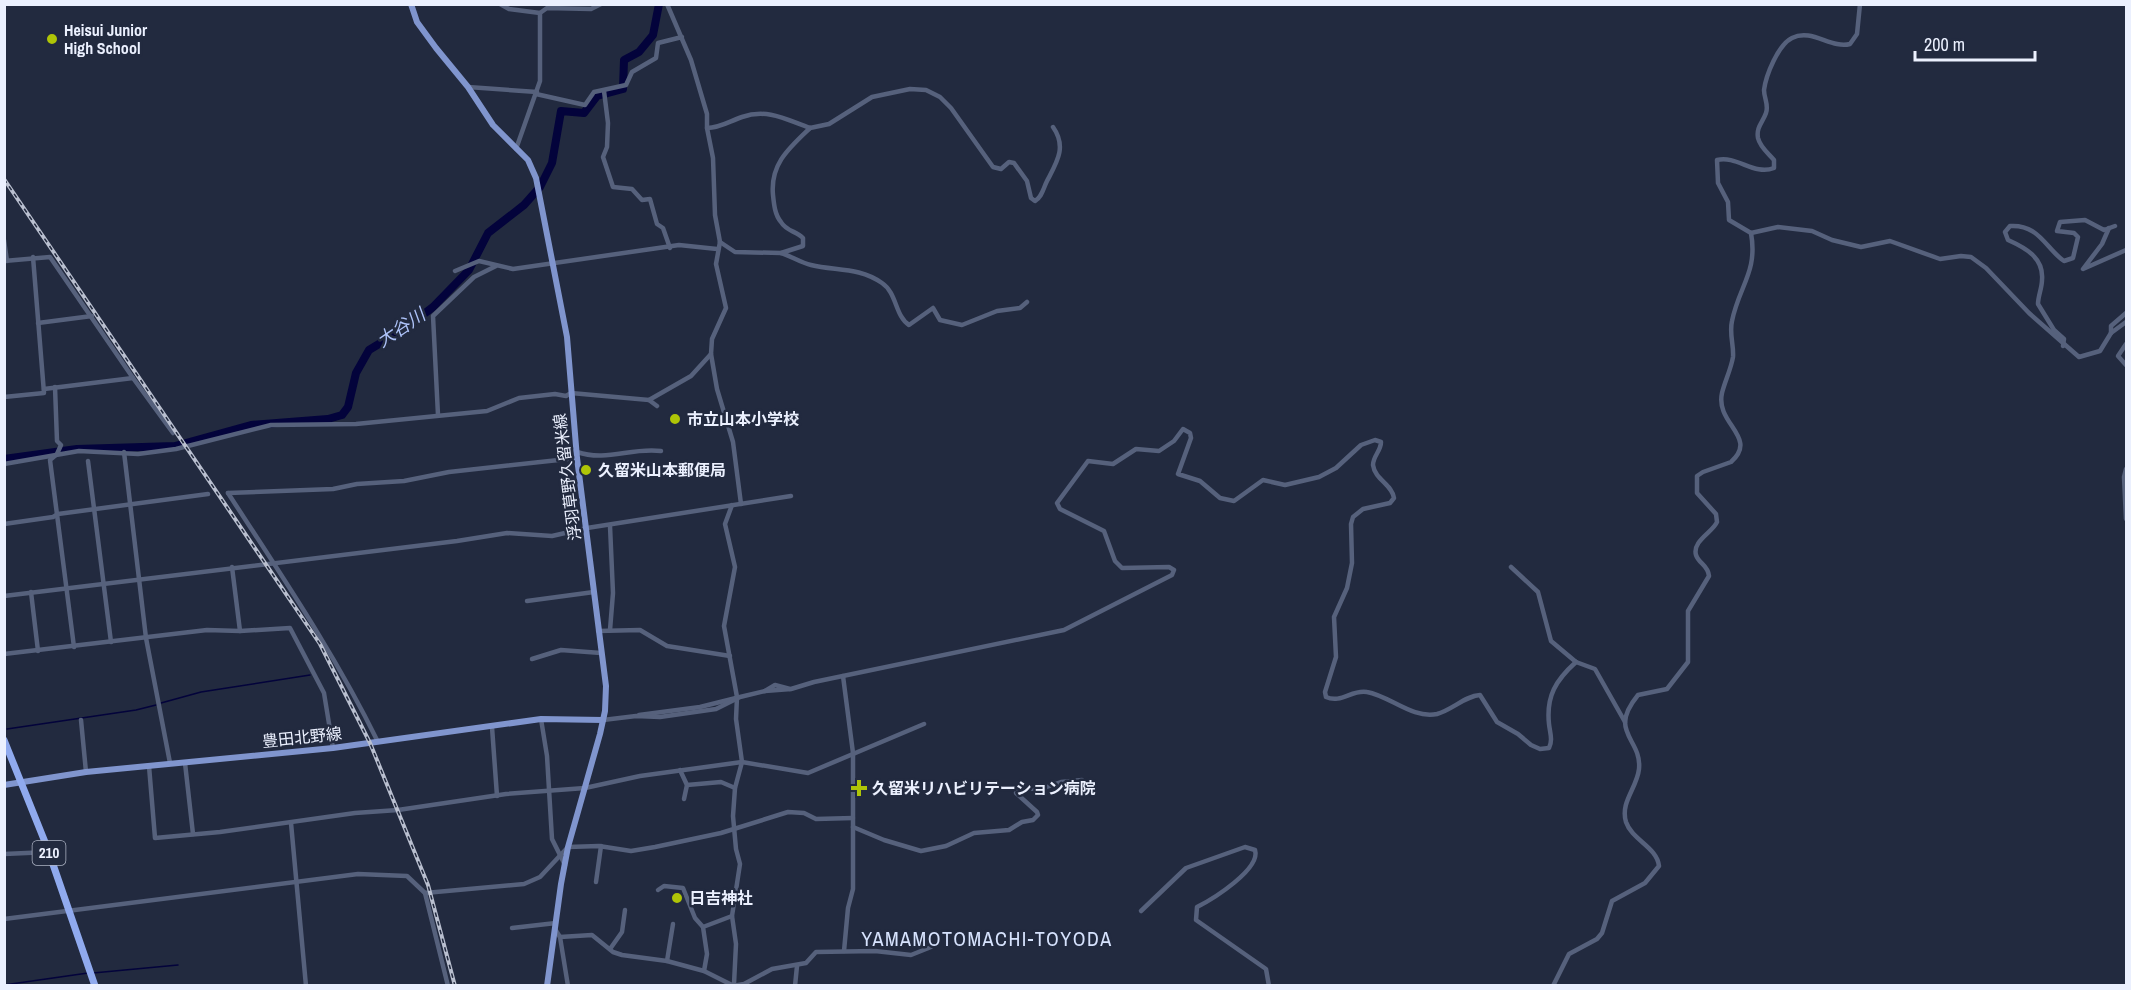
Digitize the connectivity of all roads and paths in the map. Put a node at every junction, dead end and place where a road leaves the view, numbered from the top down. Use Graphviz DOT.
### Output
graph roads {
  1 [pos="411,4"];
  2 [pos="500,4"];
  3 [pos="601,4"];
  4 [pos="667,4"];
  5 [pos="1860,4"];
  6 [pos="553,6"];
  7 [pos="540,13"];
  8 [pos="682,36"];
  9 [pos="468,87"];
  10 [pos="604,91"];
  11 [pos="536,93"];
  12 [pos="1053,127"];
  13 [pos="707,128"];
  14 [pos="810,128"];
  15 [pos="516,148"];
  16 [pos="2115,226"];
  17 [pos="2109,228"];
  18 [pos="1750,233"];
  19 [pos="4,240"];
  20 [pos="720,242"];
  21 [pos="670,248"];
  22 [pos="717,249"];
  23 [pos="2127,250"];
  24 [pos="781,253"];
  25 [pos="33,257"];
  26 [pos="6,261"];
  27 [pos="554,264"];
  28 [pos="496,266"];
  29 [pos="455,271"];
  30 [pos="1027,302"];
  31 [pos="2127,313"];
  32 [pos="92,316"];
  33 [pos="38,322"];
  34 [pos="2127,322"];
  35 [pos="2111,333"];
  36 [pos="2127,344"];
  37 [pos="2063,346"];
  38 [pos="711,354"];
  39 [pos="2127,366"];
  40 [pos="133,378"];
  41 [pos="55,387"];
  42 [pos="44,389"];
  43 [pos="571,393"];
  44 [pos="4,397"];
  45 [pos="649,400"];
  46 [pos="657,406"];
  47 [pos="438,415"];
  48 [pos="173,433"];
  49 [pos="662,451"];
  50 [pos="124,452"];
  51 [pos="57,454"];
  52 [pos="577,455"];
  53 [pos="4,457"];
  54 [pos="40,458"];
  55 [pos="50,459"];
  56 [pos="88,461"];
  57 [pos="5,465"];
  58 [pos="2127,469"];
  59 [pos="208,494"];
  60 [pos="791,496"];
  61 [pos="131,504"];
  62 [pos="741,504"];
  63 [pos="732,505"];
  64 [pos="94,509"];
  65 [pos="58,514"];
  66 [pos="2127,519"];
  67 [pos="4,524"];
  68 [pos="610,526"];
  69 [pos="587,528"];
  70 [pos="272,561"];
  71 [pos="232,567"];
  72 [pos="1511,567"];
  73 [pos="138,579"];
  74 [pos="104,583"];
  75 [pos="66,588"];
  76 [pos="31,592"];
  77 [pos="594,592"];
  78 [pos="4,596"];
  79 [pos="527,601"];
  80 [pos="610,630"];
  81 [pos="240,631"];
  82 [pos="598,631"];
  83 [pos="146,638"];
  84 [pos="111,642"];
  85 [pos="74,647"];
  86 [pos="38,651"];
  87 [pos="601,653"];
  88 [pos="4,654"];
  89 [pos="730,656"];
  90 [pos="532,659"];
  91 [pos="1576,662"];
  92 [pos="843,676"];
  93 [pos="736,700"];
  94 [pos="541,719"];
  95 [pos="81,720"];
  96 [pos="603,720"];
  97 [pos="1625,722"];
  98 [pos="924,724"];
  99 [pos="492,727"];
  100 [pos="4,740"];
  101 [pos="378,742"];
  102 [pos="333,748"];
  103 [pos="853,753"];
  104 [pos="742,762"];
  105 [pos="170,763"];
  106 [pos="185,763"];
  107 [pos="149,765"];
  108 [pos="680,770"];
  109 [pos="86,772"];
  110 [pos="1082,780"];
  111 [pos="21,782"];
  112 [pos="4,784"];
  113 [pos="687,784"];
  114 [pos="585,788"];
  115 [pos="735,788"];
  116 [pos="547,790"];
  117 [pos="497,796"];
  118 [pos="684,799"];
  119 [pos="853,818"];
  120 [pos="291,823"];
  121 [pos="853,827"];
  122 [pos="735,829"];
  123 [pos="193,834"];
  124 [pos="601,846"];
  125 [pos="568,848"];
  126 [pos="49,852"];
  127 [pos="4,854"];
  128 [pos="560,856"];
  129 [pos="565,865"];
  130 [pos="297,882"];
  131 [pos="596,882"];
  132 [pos="658,890"];
  133 [pos="425,893"];
  134 [pos="70,910"];
  135 [pos="625,910"];
  136 [pos="1141,911"];
  137 [pos="732,916"];
  138 [pos="4,919"];
  139 [pos="674,924"];
  140 [pos="556,926"];
  141 [pos="703,927"];
  142 [pos="512,928"];
  143 [pos="560,937"];
  144 [pos="931,947"];
  145 [pos="610,949"];
  146 [pos="844,951"];
  147 [pos="667,962"];
  148 [pos="797,966"];
  149 [pos="704,972"];
  150 [pos="733,985"];
  151 [pos="95,986"];
  152 [pos="306,986"];
  153 [pos="448,986"];
  154 [pos="547,986"];
  155 [pos="568,986"];
  156 [pos="795,986"];
  157 [pos="1269,986"];
  158 [pos="1553,986"];
  1 -- 9 [label="main road, 浮羽草野久留米線"];
  2 -- 7 [label="street"];
  3 -- 6 [label="street"];
  4 -- 8 [label="street"];
  5 -- 18 [label="street"];
  6 -- 7 [label="street"];
  7 -- 11 [label="street"];
  8 -- 10 [label="street"];
  8 -- 13 [label="street"];
  9 -- 11 [label="street"];
  9 -- 15 [label="main road, 浮羽草野久留米線"];
  10 -- 11 [label="street"];
  10 -- 21 [label="street"];
  11 -- 15 [label="street"];
  12 -- 14 [label="street"];
  13 -- 14 [label="street"];
  13 -- 20 [label="street"];
  14 -- 24 [label="street"];
  15 -- 27 [label="main road, 浮羽草野久留米線"];
  16 -- 17 [label="street"];
  17 -- 23 [label="street"];
  17 -- 37 [label="street"];
  18 -- 37 [label="street"];
  18 -- 97 [label="street"];
  19 -- 26 [label="street"];
  20 -- 22 [label="street"];
  20 -- 24 [label="street"];
  21 -- 22 [label="street"];
  21 -- 27 [label="street"];
  22 -- 38 [label="street"];
  24 -- 30 [label="street"];
  25 -- 26 [label="street"];
  25 -- 32 [label="street"];
  25 -- 33 [label="street"];
  27 -- 28 [label="street"];
  27 -- 43 [label="main road, 浮羽草野久留米線"];
  28 -- 29 [label="street"];
  28 -- 47 [label="street"];
  31 -- 35 [label="street"];
  32 -- 33 [label="street"];
  32 -- 40 [label="street"];
  33 -- 42 [label="street"];
  34 -- 35 [label="street"];
  35 -- 37 [label="street"];
  36 -- 39 [label="street"];
  38 -- 45 [label="street"];
  38 -- 62 [label="street"];
  40 -- 41 [label="street"];
  40 -- 48 [label="street"];
  41 -- 42 [label="street"];
  41 -- 51 [label="street"];
  42 -- 44 [label="street"];
  43 -- 45 [label="street"];
  43 -- 47 [label="street"];
  43 -- 52 [label="main road, 浮羽草野久留米線"];
  45 -- 46 [label="street"];
  47 -- 50 [label="street"];
  49 -- 52 [label="street"];
  50 -- 51 [label="street"];
  50 -- 61 [label="street"];
  51 -- 54 [label="street"];
  51 -- 55 [label="street"];
  52 -- 69 [label="main road, 浮羽草野久留米線"];
  52 -- 70 [label="street"];
  53 -- 57 [label="street"];
  54 -- 55 [label="street"];
  54 -- 57 [label="street"];
  55 -- 65 [label="street"];
  56 -- 64 [label="street"];
  58 -- 66 [label="street"];
  59 -- 61 [label="street"];
  60 -- 62 [label="street"];
  61 -- 64 [label="street"];
  61 -- 73 [label="street"];
  62 -- 63 [label="street"];
  63 -- 68 [label="street"];
  63 -- 89 [label="street"];
  64 -- 65 [label="street"];
  64 -- 74 [label="street"];
  65 -- 67 [label="street"];
  65 -- 75 [label="street"];
  68 -- 69 [label="street"];
  68 -- 80 [label="street"];
  69 -- 70 [label="street"];
  69 -- 77 [label="main road, 浮羽草野久留米線"];
  70 -- 71 [label="street"];
  70 -- 101 [label="street"];
  71 -- 73 [label="street"];
  71 -- 81 [label="street"];
  72 -- 91 [label="street"];
  73 -- 74 [label="street"];
  73 -- 83 [label="street"];
  74 -- 75 [label="street"];
  74 -- 84 [label="street"];
  75 -- 76 [label="street"];
  75 -- 85 [label="street"];
  76 -- 78 [label="street"];
  76 -- 86 [label="street"];
  77 -- 79 [label="street"];
  77 -- 82 [label="main road, 浮羽草野久留米線"];
  80 -- 82 [label="street"];
  80 -- 89 [label="street"];
  81 -- 83 [label="street"];
  81 -- 102 [label="street"];
  82 -- 87 [label="main road, 浮羽草野久留米線"];
  83 -- 84 [label="street"];
  83 -- 105 [label="street"];
  84 -- 85 [label="street"];
  85 -- 86 [label="street"];
  86 -- 88 [label="street"];
  87 -- 90 [label="street"];
  87 -- 96 [label="main road, 浮羽草野久留米線"];
  89 -- 93 [label="street"];
  91 -- 92 [label="street"];
  91 -- 97 [label="street"];
  92 -- 93 [label="street"];
  92 -- 103 [label="street"];
  93 -- 96 [label="street"];
  93 -- 104 [label="street"];
  94 -- 96 [label="main road, 豊田北野線"];
  94 -- 99 [label="main road, 豊田北野線"];
  94 -- 116 [label="street"];
  95 -- 109 [label="street"];
  96 -- 114 [label="main road, 浮羽草野久留米線"];
  97 -- 158 [label="street"];
  98 -- 103 [label="street"];
  99 -- 101 [label="main road, 豊田北野線"];
  99 -- 117 [label="street"];
  100 -- 111 [label="highway, 210"];
  101 -- 102 [label="main road, 豊田北野線"];
  102 -- 106 [label="main road, 豊田北野線"];
  103 -- 104 [label="street"];
  103 -- 119 [label="street"];
  104 -- 108 [label="street"];
  104 -- 115 [label="street"];
  105 -- 106 [label="main road, 豊田北野線"];
  105 -- 107 [label="main road, 豊田北野線"];
  106 -- 123 [label="street"];
  107 -- 109 [label="main road, 豊田北野線"];
  107 -- 123 [label="street"];
  108 -- 113 [label="street"];
  108 -- 114 [label="street"];
  109 -- 111 [label="main road, 豊田北野線"];
  110 -- 121 [label="street"];
  111 -- 112 [label="main road, 豊田北野線"];
  111 -- 126 [label="highway, 210"];
  113 -- 115 [label="street"];
  113 -- 118 [label="street"];
  114 -- 116 [label="street"];
  114 -- 125 [label="main road, 浮羽草野久留米線"];
  115 -- 122 [label="street"];
  116 -- 117 [label="street"];
  116 -- 128 [label="street"];
  117 -- 120 [label="street"];
  119 -- 121 [label="street"];
  119 -- 122 [label="street"];
  120 -- 123 [label="street"];
  120 -- 130 [label="street"];
  121 -- 146 [label="street"];
  122 -- 124 [label="street"];
  122 -- 137 [label="street"];
  124 -- 125 [label="street"];
  124 -- 131 [label="street"];
  125 -- 128 [label="street"];
  125 -- 129 [label="main road, 浮羽草野久留米線"];
  126 -- 127 [label="street"];
  126 -- 134 [label="highway, 210"];
  128 -- 129 [label="street"];
  128 -- 133 [label="street"];
  129 -- 140 [label="main road, 浮羽草野久留米線"];
  130 -- 133 [label="street"];
  130 -- 134 [label="street"];
  130 -- 152 [label="street"];
  132 -- 141 [label="street"];
  133 -- 153 [label="street"];
  134 -- 138 [label="street"];
  134 -- 151 [label="highway, 210"];
  135 -- 145 [label="street"];
  136 -- 157 [label="street"];
  137 -- 141 [label="street"];
  137 -- 150 [label="street"];
  139 -- 147 [label="street"];
  140 -- 142 [label="street"];
  140 -- 143 [label="street"];
  140 -- 154 [label="main road, 浮羽草野久留米線"];
  141 -- 149 [label="street"];
  143 -- 145 [label="street"];
  143 -- 155 [label="street"];
  144 -- 146 [label="street"];
  145 -- 147 [label="street"];
  146 -- 148 [label="street"];
  147 -- 149 [label="street"];
  148 -- 150 [label="street"];
  148 -- 156 [label="street"];
  149 -- 150 [label="street"];
}
